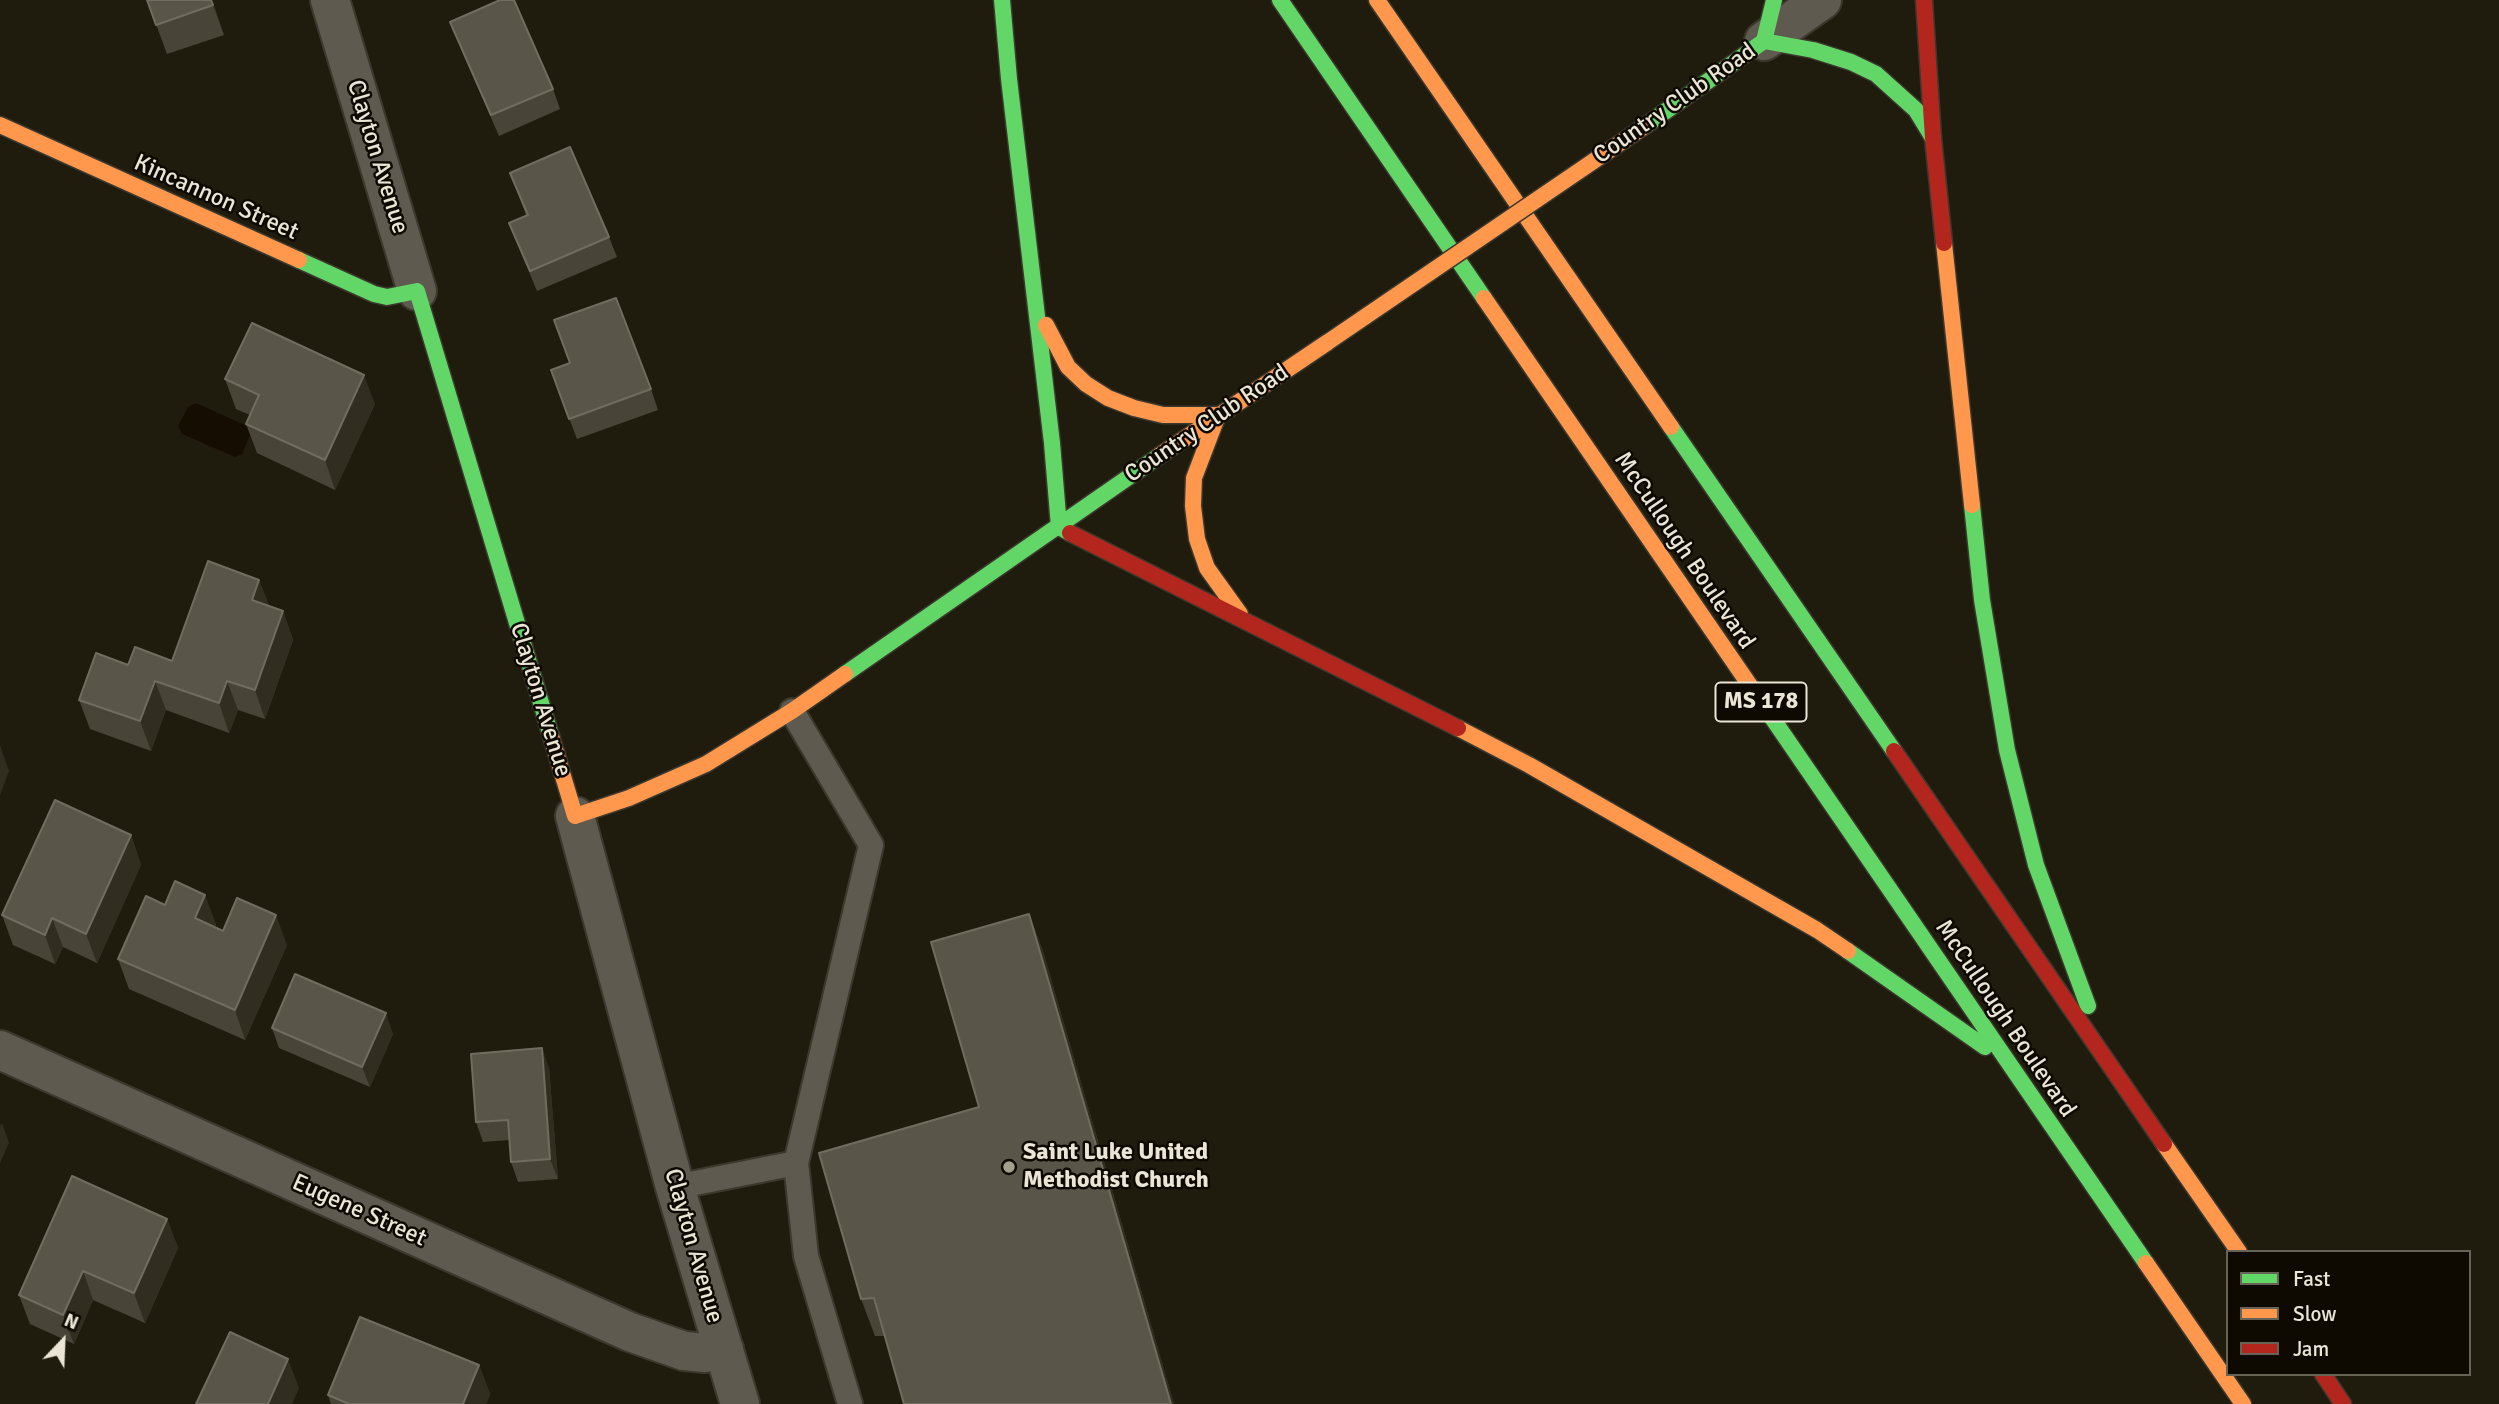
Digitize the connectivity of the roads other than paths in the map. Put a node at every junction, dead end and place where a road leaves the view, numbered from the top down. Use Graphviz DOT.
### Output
graph roads {
  1 [pos="330,0"];
  2 [pos="1002,0"];
  3 [pos="1280,0"];
  4 [pos="1377,0"];
  5 [pos="1774,0"];
  6 [pos="1822,0"];
  7 [pos="1924,0"];
  8 [pos="1764,41"];
  9 [pos="0,125"];
  10 [pos="1933,138"];
  11 [pos="417,290"];
  12 [pos="1036,304"];
  13 [pos="1219,415"];
  14 [pos="1059,527"];
  15 [pos="1243,618"];
  16 [pos="792,711"];
  17 [pos="575,816"];
  18 [pos="0,1050"];
  19 [pos="2106,1058"];
  20 [pos="2006,1061"];
  21 [pos="796,1163"];
  22 [pos="675,1187"];
  23 [pos="2238,1250"];
  24 [pos="723,1349"];
  25 [pos="2324,1376"];
  26 [pos="740,1404"];
  27 [pos="850,1404"];
  28 [pos="2243,1404"];
  29 [pos="2343,1404"];
  1 -- 11 [label="street, Clayton Avenue"];
  2 -- 12 [label="main road"];
  3 -- 20 [label="main road, McCullough Boulevard / MS 178"];
  4 -- 19 [label="main road, MS 178"];
  5 -- 8 [label="main road"];
  6 -- 8 [label="street, Country Club Road"];
  7 -- 10 [label="main road"];
  8 -- 10 [label="main road"];
  8 -- 13 [label="main road, Country Club Road, bridge"];
  9 -- 11 [label="main road, Kincannon Street"];
  10 -- 19 [label="main road"];
  11 -- 17 [label="main road, Clayton Avenue"];
  12 -- 13 [label="main road"];
  12 -- 14 [label="main road"];
  13 -- 14 [label="main road, Country Club Road"];
  13 -- 15 [label="main road"];
  14 -- 15 [label="main road"];
  14 -- 16 [label="main road, Country Club Road"];
  15 -- 20 [label="main road"];
  16 -- 17 [label="main road, Country Club Road"];
  16 -- 21 [label="lane"];
  17 -- 22 [label="street, Clayton Avenue"];
  18 -- 24 [label="street, Eugene Street"];
  19 -- 23 [label="main road, MS 178"];
  20 -- 28 [label="main road, McCullough Boulevard / MS 178"];
  21 -- 22 [label="lane"];
  21 -- 27 [label="lane"];
  22 -- 24 [label="street, Clayton Avenue"];
  24 -- 26 [label="street, Clayton Avenue"];
  25 -- 29 [label="main road"];
}
